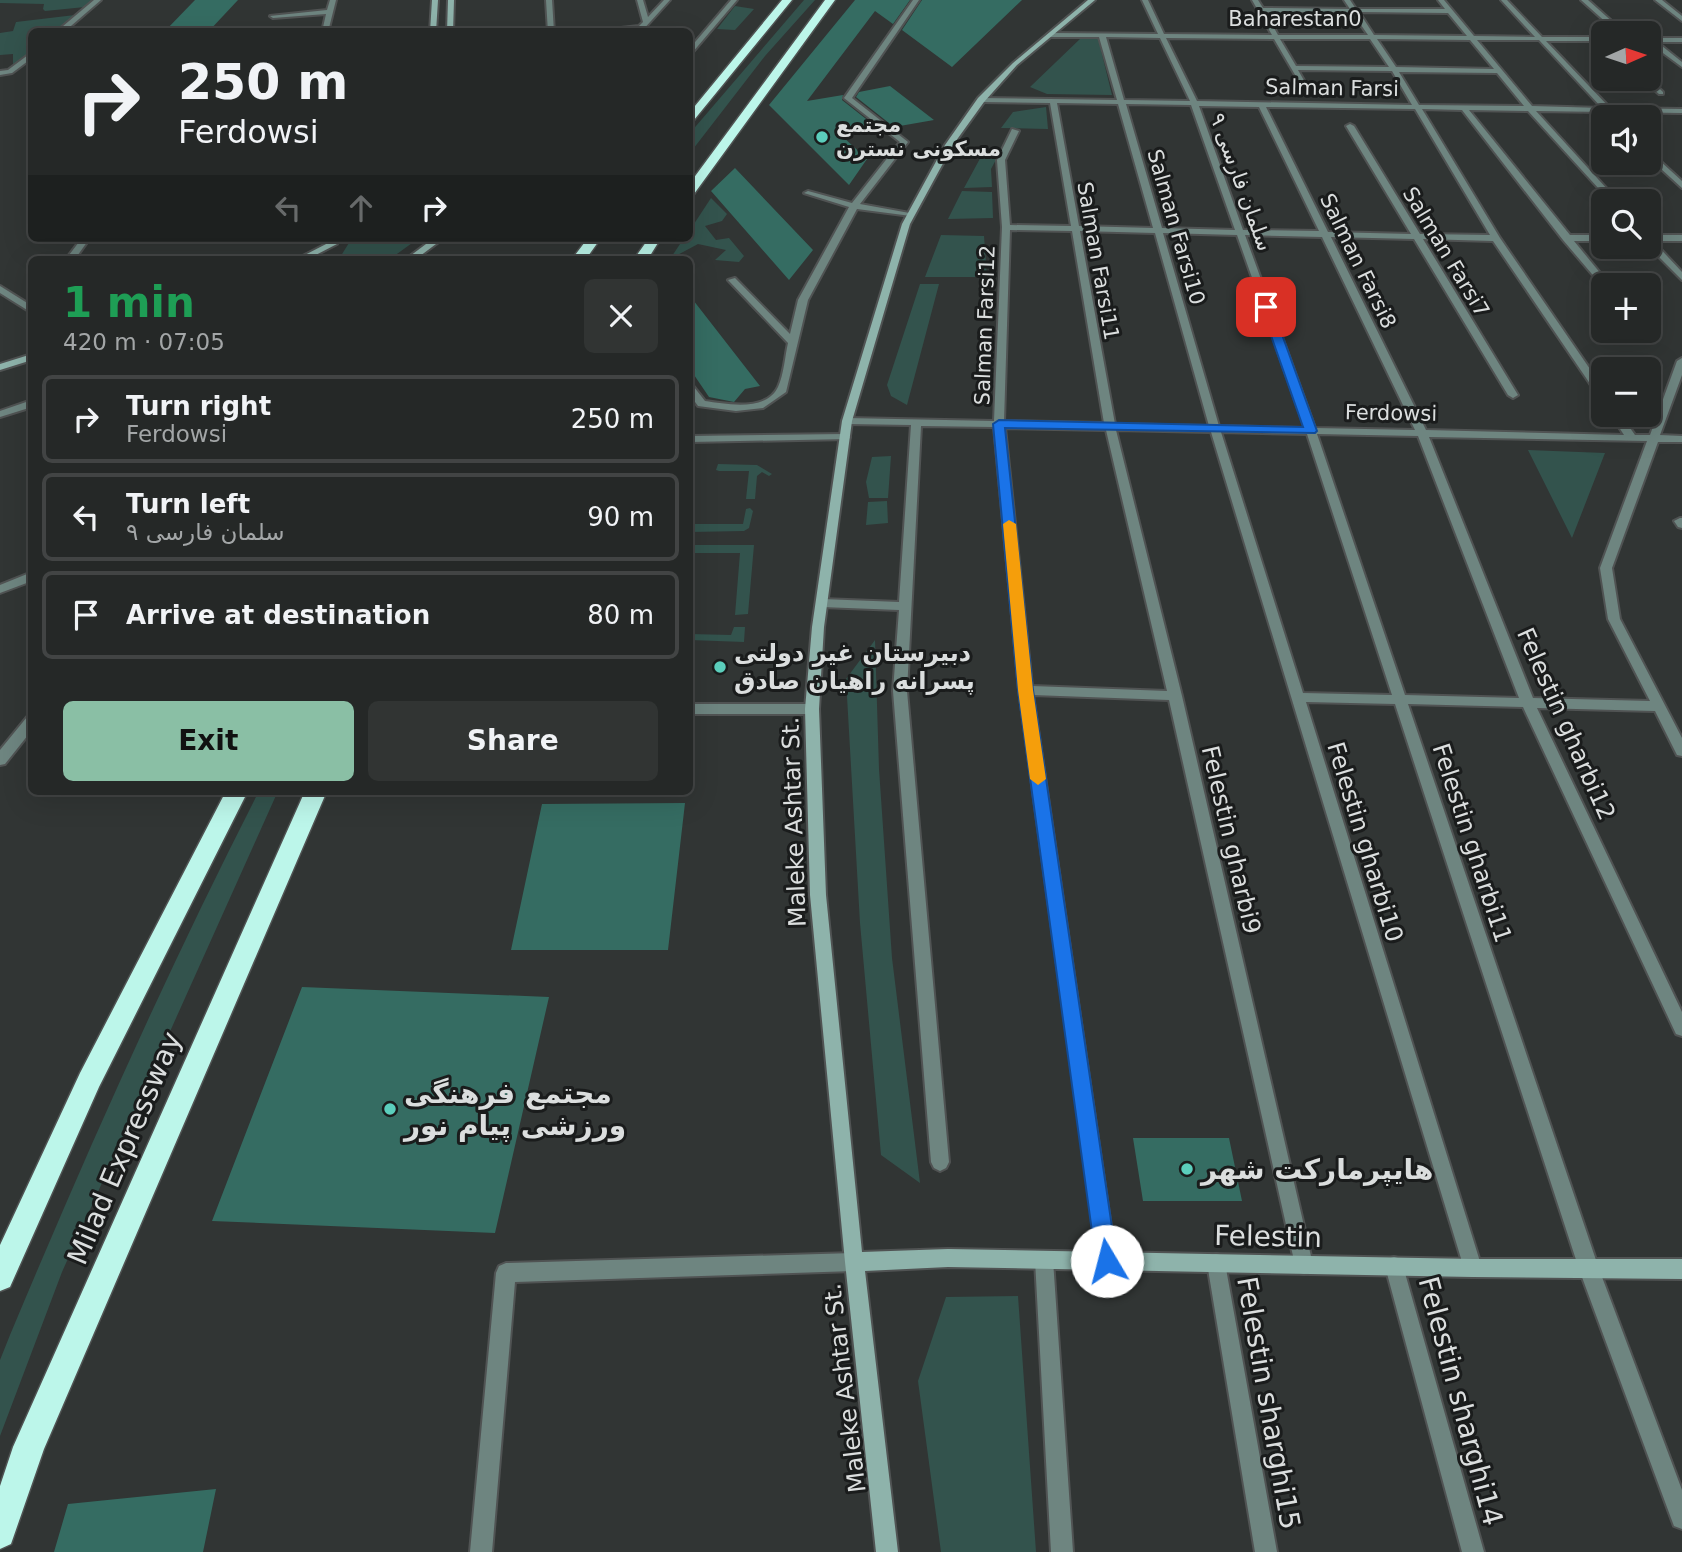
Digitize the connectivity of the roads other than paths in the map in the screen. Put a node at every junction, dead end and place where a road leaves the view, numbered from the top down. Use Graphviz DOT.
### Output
graph roads {
  1 [pos="98,0"];
  2 [pos="333,0"];
  3 [pos="435,0"];
  4 [pos="451,0"];
  5 [pos="549,0"];
  6 [pos="640,0"];
  7 [pos="667,0"];
  8 [pos="734,0"];
  9 [pos="787,0"];
  10 [pos="830,0"];
  11 [pos="916,0"];
  12 [pos="1093,0"];
  13 [pos="1144,0"];
  14 [pos="1255,0"];
  15 [pos="1347,0"];
  16 [pos="1441,0"];
  17 [pos="1504,0"];
  18 [pos="1584,0"];
  19 [pos="1658,0"];
  20 [pos="1261,10"];
  21 [pos="1354,10"];
  22 [pos="1450,11"];
  23 [pos="330,12"];
  24 [pos="273,16"];
  25 [pos="1682,19"];
  26 [pos="1608,21"];
  27 [pos="646,22"];
  28 [pos="64,28"];
  29 [pos="326,28"];
  30 [pos="433,28"];
  31 [pos="450,28"];
  32 [pos="551,28"];
  33 [pos="640,28"];
  34 [pos="1050,35"];
  35 [pos="1102,35"];
  36 [pos="1160,36"];
  37 [pos="1276,37"];
  38 [pos="1372,37"];
  39 [pos="1472,38"];
  40 [pos="1540,39"];
  41 [pos="1591,40"];
  42 [pos="1661,40"];
  43 [pos="1682,40"];
  44 [pos="693,48"];
  45 [pos="1661,49"];
  46 [pos="28,57"];
  47 [pos="1682,65"];
  48 [pos="1294,68"];
  49 [pos="1394,69"];
  50 [pos="1498,71"];
  51 [pos="0,73"];
  52 [pos="1303,84"];
  53 [pos="1659,91"];
  54 [pos="1661,93"];
  55 [pos="981,100"];
  56 [pos="1053,101"];
  57 [pos="1122,102"];
  58 [pos="1194,103"];
  59 [pos="1262,104"];
  60 [pos="1603,105"];
  61 [pos="1416,107"];
  62 [pos="1464,108"];
  63 [pos="1530,109"];
  64 [pos="1591,110"];
  65 [pos="1661,111"];
  66 [pos="1682,111"];
  67 [pos="693,114"];
  68 [pos="1350,126"];
  69 [pos="1015,131"];
  70 [pos="1661,165"];
  71 [pos="1682,186"];
  72 [pos="693,187"];
  73 [pos="1603,189"];
  74 [pos="808,193"];
  75 [pos="855,206"];
  76 [pos="911,214"];
  77 [pos="1006,227"];
  78 [pos="1075,229"];
  79 [pos="1158,230"];
  80 [pos="1240,232"];
  81 [pos="1327,234"];
  82 [pos="1415,236"];
  83 [pos="1496,238"];
  84 [pos="1566,238"];
  85 [pos="1591,238"];
  86 [pos="1682,238"];
  87 [pos="1661,239"];
  88 [pos="83,242"];
  89 [pos="334,242"];
  90 [pos="434,242"];
  91 [pos="592,242"];
  92 [pos="1661,254"];
  93 [pos="72,256"];
  94 [pos="307,256"];
  95 [pos="414,256"];
  96 [pos="581,256"];
  97 [pos="1595,273"];
  98 [pos="1682,277"];
  99 [pos="732,280"];
  100 [pos="0,289"];
  101 [pos="28,307"];
  102 [pos="793,342"];
  103 [pos="28,358"];
  104 [pos="1682,362"];
  105 [pos="0,367"];
  106 [pos="1591,377"];
  107 [pos="693,393"];
  108 [pos="1513,395"];
  109 [pos="28,404"];
  110 [pos="0,414"];
  111 [pos="847,421"];
  112 [pos="916,422"];
  113 [pos="999,424"];
  114 [pos="1110,426"];
  115 [pos="1624,427"];
  116 [pos="1215,429"];
  117 [pos="1311,431"];
  118 [pos="1422,433"];
  119 [pos="845,437"];
  120 [pos="1632,438"];
  121 [pos="1654,438"];
  122 [pos="693,439"];
  123 [pos="1682,439"];
  124 [pos="28,578"];
  125 [pos="0,589"];
  126 [pos="822,603"];
  127 [pos="904,606"];
  128 [pos="1026,690"];
  129 [pos="1175,696"];
  130 [pos="1297,697"];
  131 [pos="1400,698"];
  132 [pos="1527,701"];
  133 [pos="1657,706"];
  134 [pos="693,709"];
  135 [pos="812,709"];
  136 [pos="28,725"];
  137 [pos="1682,751"];
  138 [pos="0,760"];
  139 [pos="235,795"];
  140 [pos="314,795"];
  141 [pos="1682,1029"];
  142 [pos="940,1163"];
  143 [pos="1044,1260"];
  144 [pos="1107,1261"];
  145 [pos="854,1262"];
  146 [pos="1216,1263"];
  147 [pos="1304,1265"];
  148 [pos="1394,1266"];
  149 [pos="1473,1268"];
  150 [pos="1589,1269"];
  151 [pos="1682,1269"];
  152 [pos="0,1277"];
  153 [pos="1682,1518"];
  154 [pos="0,1533"];
  155 [pos="481,1552"];
  156 [pos="887,1552"];
  157 [pos="1062,1552"];
  158 [pos="1266,1552"];
  159 [pos="1473,1552"];
  1 -- 28 [label="street"];
  2 -- 23 [label="street"];
  3 -- 30 [label="main road"];
  4 -- 31 [label="main road"];
  5 -- 32 [label="street"];
  6 -- 27 [label="street"];
  7 -- 27 [label="street"];
  8 -- 44 [label="street"];
  9 -- 67 [label="highway"];
  10 -- 72 [label="highway"];
  11 -- 75 [label="street"];
  12 -- 34 [label="main road, Maleke Ashtar St."];
  13 -- 36 [label="street, سلمان فارسی ۹"];
  14 -- 20 [label="street"];
  15 -- 21 [label="street"];
  16 -- 22 [label="street"];
  17 -- 40 [label="street"];
  18 -- 26 [label="street"];
  19 -- 25 [label="street"];
  20 -- 21 [label="street"];
  20 -- 37 [label="street"];
  21 -- 22 [label="street"];
  21 -- 38 [label="street"];
  22 -- 39 [label="street"];
  23 -- 24 [label="street"];
  23 -- 29 [label="street"];
  27 -- 33 [label="street"];
  34 -- 35 [label="street, Baharestan0"];
  34 -- 55 [label="main road, Maleke Ashtar St."];
  35 -- 36 [label="street, Baharestan0"];
  35 -- 57 [label="street, Salman Farsi10"];
  36 -- 37 [label="street, Baharestan0"];
  36 -- 58 [label="street, سلمان فارسی ۹"];
  37 -- 38 [label="street, Baharestan0"];
  37 -- 48 [label="street"];
  38 -- 39 [label="street, Baharestan0"];
  38 -- 49 [label="street"];
  39 -- 40 [label="street, Baharestan0"];
  39 -- 50 [label="street"];
  40 -- 41 [label="street, Baharestan0"];
  40 -- 60 [label="street"];
  42 -- 43 [label="street"];
  45 -- 47 [label="street"];
  46 -- 51 [label="street"];
  48 -- 49 [label="street"];
  48 -- 52 [label="street"];
  49 -- 50 [label="street"];
  49 -- 61 [label="street"];
  50 -- 63 [label="street"];
  53 -- 54 [label="street"];
  55 -- 56 [label="street, Salman Farsi"];
  55 -- 76 [label="main road, Maleke Ashtar St."];
  56 -- 57 [label="street, Salman Farsi"];
  56 -- 78 [label="street, Salman Farsi11"];
  57 -- 58 [label="street, Salman Farsi"];
  57 -- 79 [label="street, Salman Farsi10"];
  58 -- 59 [label="street, Salman Farsi"];
  58 -- 80 [label="street, سلمان فارسی ۹"];
  59 -- 61 [label="street, Salman Farsi"];
  59 -- 81 [label="street, Salman Farsi8"];
  61 -- 62 [label="street, Salman Farsi"];
  61 -- 83 [label="street"];
  62 -- 63 [label="street, Salman Farsi"];
  62 -- 84 [label="street"];
  63 -- 64 [label="street, Salman Farsi"];
  63 -- 73 [label="street"];
  65 -- 66 [label="street, Salman Farsi"];
  68 -- 82 [label="street, Salman Farsi7"];
  69 -- 77 [label="street, Salman Farsi12"];
  70 -- 71 [label="street"];
  74 -- 75 [label="street"];
  75 -- 76 [label="street"];
  75 -- 102 [label="street"];
  76 -- 111 [label="main road, Maleke Ashtar St."];
  77 -- 78 [label="street"];
  77 -- 113 [label="street, Salman Farsi12"];
  78 -- 79 [label="street"];
  78 -- 114 [label="street, Salman Farsi11"];
  79 -- 80 [label="street"];
  79 -- 116 [label="street, Salman Farsi10"];
  80 -- 81 [label="street"];
  80 -- 117 [label="street, سلمان فارسی ۹"];
  81 -- 82 [label="street"];
  81 -- 118 [label="street, Salman Farsi8"];
  82 -- 83 [label="street"];
  82 -- 108 [label="street, Salman Farsi7"];
  83 -- 106 [label="street"];
  84 -- 85 [label="street"];
  84 -- 97 [label="street"];
  86 -- 87 [label="street"];
  88 -- 93 [label="street"];
  89 -- 94 [label="main road"];
  90 -- 95 [label="main road"];
  91 -- 96 [label="highway"];
  92 -- 98 [label="street"];
  99 -- 102 [label="street"];
  100 -- 101 [label="street"];
  102 -- 107 [label="street"];
  103 -- 105 [label="main road"];
  104 -- 121 [label="street"];
  109 -- 110 [label="street"];
  111 -- 112 [label="street, Ferdowsi"];
  111 -- 119 [label="main road, Maleke Ashtar St."];
  112 -- 113 [label="street, Ferdowsi"];
  112 -- 127 [label="street"];
  113 -- 114 [label="street, Ferdowsi"];
  113 -- 128 [label="street, Salman Farsi12"];
  114 -- 116 [label="street, Ferdowsi"];
  114 -- 129 [label="street, Felestin gharbi9"];
  115 -- 120 [label="street"];
  116 -- 117 [label="street, Ferdowsi"];
  116 -- 130 [label="street, Felestin gharbi10"];
  117 -- 118 [label="street, Ferdowsi"];
  117 -- 131 [label="street, Felestin gharbi11"];
  118 -- 120 [label="street, Ferdowsi"];
  118 -- 132 [label="street, Felestin gharbi12"];
  119 -- 122 [label="street"];
  119 -- 126 [label="main road, Maleke Ashtar St."];
  120 -- 121 [label="street, Ferdowsi"];
  121 -- 123 [label="street, Ferdowsi"];
  121 -- 133 [label="street"];
  124 -- 125 [label="street"];
  126 -- 127 [label="street"];
  126 -- 135 [label="main road, Maleke Ashtar St."];
  127 -- 142 [label="street"];
  128 -- 129 [label="street"];
  128 -- 144 [label="street, Salman Farsi12"];
  129 -- 147 [label="street, Felestin gharbi9"];
  130 -- 131 [label="street"];
  130 -- 149 [label="street, Felestin gharbi10"];
  131 -- 132 [label="street"];
  131 -- 150 [label="street, Felestin gharbi11"];
  132 -- 133 [label="street"];
  132 -- 141 [label="street, Felestin gharbi12"];
  133 -- 137 [label="street"];
  134 -- 135 [label="street"];
  135 -- 145 [label="main road, Maleke Ashtar St."];
  136 -- 138 [label="street"];
  139 -- 152 [label="highway, Milad Expressway"];
  140 -- 154 [label="highway, Milad Expressway"];
  143 -- 144 [label="main road, Felestin"];
  143 -- 145 [label="main road, Felestin"];
  143 -- 157 [label="street"];
  144 -- 146 [label="main road, Felestin"];
  145 -- 155 [label="street"];
  145 -- 156 [label="main road, Maleke Ashtar St."];
  146 -- 147 [label="main road, Felestin"];
  146 -- 158 [label="street, Felestin sharghi15"];
  147 -- 148 [label="main road, Felestin"];
  148 -- 149 [label="main road, Felestin"];
  148 -- 159 [label="street, Felestin sharghi14"];
  149 -- 150 [label="main road, Felestin"];
  150 -- 151 [label="main road, Felestin"];
  150 -- 153 [label="street, Felestin gharbi11"];
}
